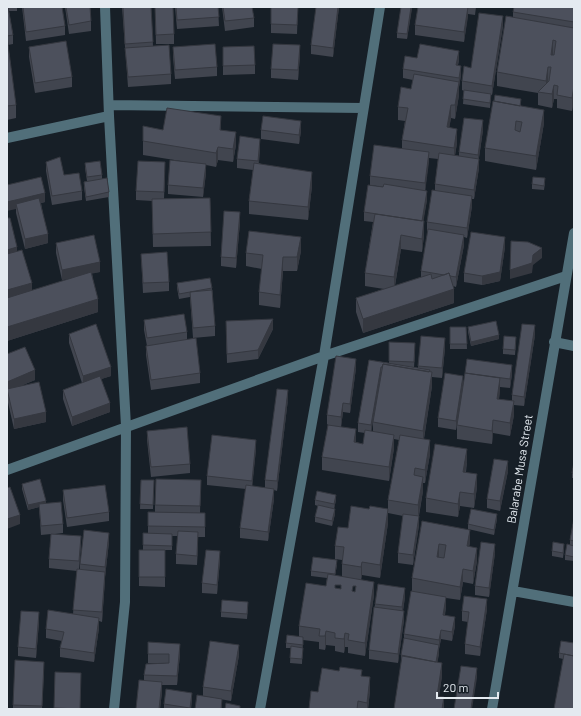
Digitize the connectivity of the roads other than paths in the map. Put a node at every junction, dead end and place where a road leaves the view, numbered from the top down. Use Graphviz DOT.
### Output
graph roads {
  1 [pos="105,7"];
  2 [pos="380,7"];
  3 [pos="109,105"];
  4 [pos="363,108"];
  5 [pos="109,116"];
  6 [pos="7,138"];
  7 [pos="574,233"];
  8 [pos="566,276"];
  9 [pos="554,342"];
  10 [pos="574,346"];
  11 [pos="324,356"];
  12 [pos="126,426"];
  13 [pos="7,470"];
  14 [pos="513,591"];
  15 [pos="574,602"];
  16 [pos="114,709"];
  17 [pos="260,709"];
  18 [pos="492,709"];
  1 -- 3 [label="street"];
  2 -- 4 [label="street"];
  3 -- 4 [label="street"];
  3 -- 5 [label="street"];
  4 -- 11 [label="street"];
  5 -- 6 [label="street"];
  5 -- 12 [label="street"];
  7 -- 8 [label="street, Balarabe Musa Street"];
  8 -- 9 [label="street, Balarabe Musa Street"];
  8 -- 11 [label="street"];
  9 -- 10 [label="street"];
  9 -- 14 [label="street, Balarabe Musa Street"];
  11 -- 12 [label="street"];
  11 -- 17 [label="street"];
  12 -- 13 [label="street"];
  12 -- 16 [label="street"];
  14 -- 15 [label="street"];
  14 -- 18 [label="street, Balarabe Musa Street"];
}
